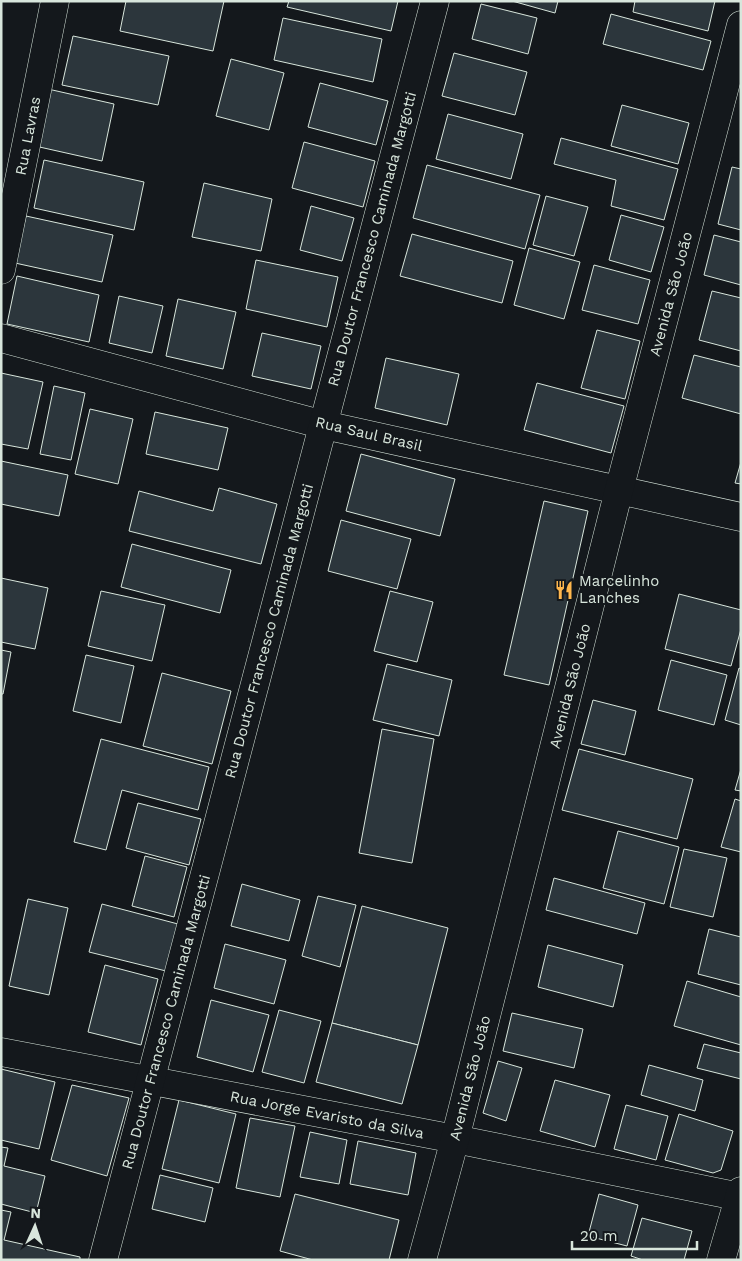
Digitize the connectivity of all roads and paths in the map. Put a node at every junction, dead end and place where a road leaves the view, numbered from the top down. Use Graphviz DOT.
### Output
graph roads {
  1 [pos="55,1"];
  2 [pos="435,1"];
  3 [pos="741,25"];
  4 [pos="1,270"];
  5 [pos="1,338"];
  6 [pos="324,425"];
  7 [pos="619,490"];
  8 [pos="741,517"];
  9 [pos="1,1052"];
  10 [pos="150,1082"];
  11 [pos="455,1139"];
  12 [pos="740,1195"];
  13 [pos="103,1260"];
  14 [pos="422,1260"];
  15 [pos="721,1260"];
  1 -- 4 [label="street, Rua Lavras"];
  2 -- 6 [label="street, Rua Doutor Francesco Caminada Margotti"];
  3 -- 7 [label="street, Avenida São João"];
  5 -- 6 [label="street, Rua Saul Brasil"];
  6 -- 7 [label="street, Rua Saul Brasil"];
  6 -- 10 [label="street, Rua Doutor Francesco Caminada Margotti"];
  7 -- 8 [label="street, Rua Saul Brasil"];
  7 -- 11 [label="street, Avenida São João"];
  9 -- 10 [label="street, Rua Jorge Evaristo da Silva"];
  10 -- 11 [label="street, Rua Jorge Evaristo da Silva"];
  10 -- 13 [label="street, Rua Doutor Francesco Caminada Margotti"];
  11 -- 12 [label="street, Rua Jorge Evaristo da Silva"];
  11 -- 14 [label="street, Avenida São João"];
  12 -- 15 [label="street"];
}
